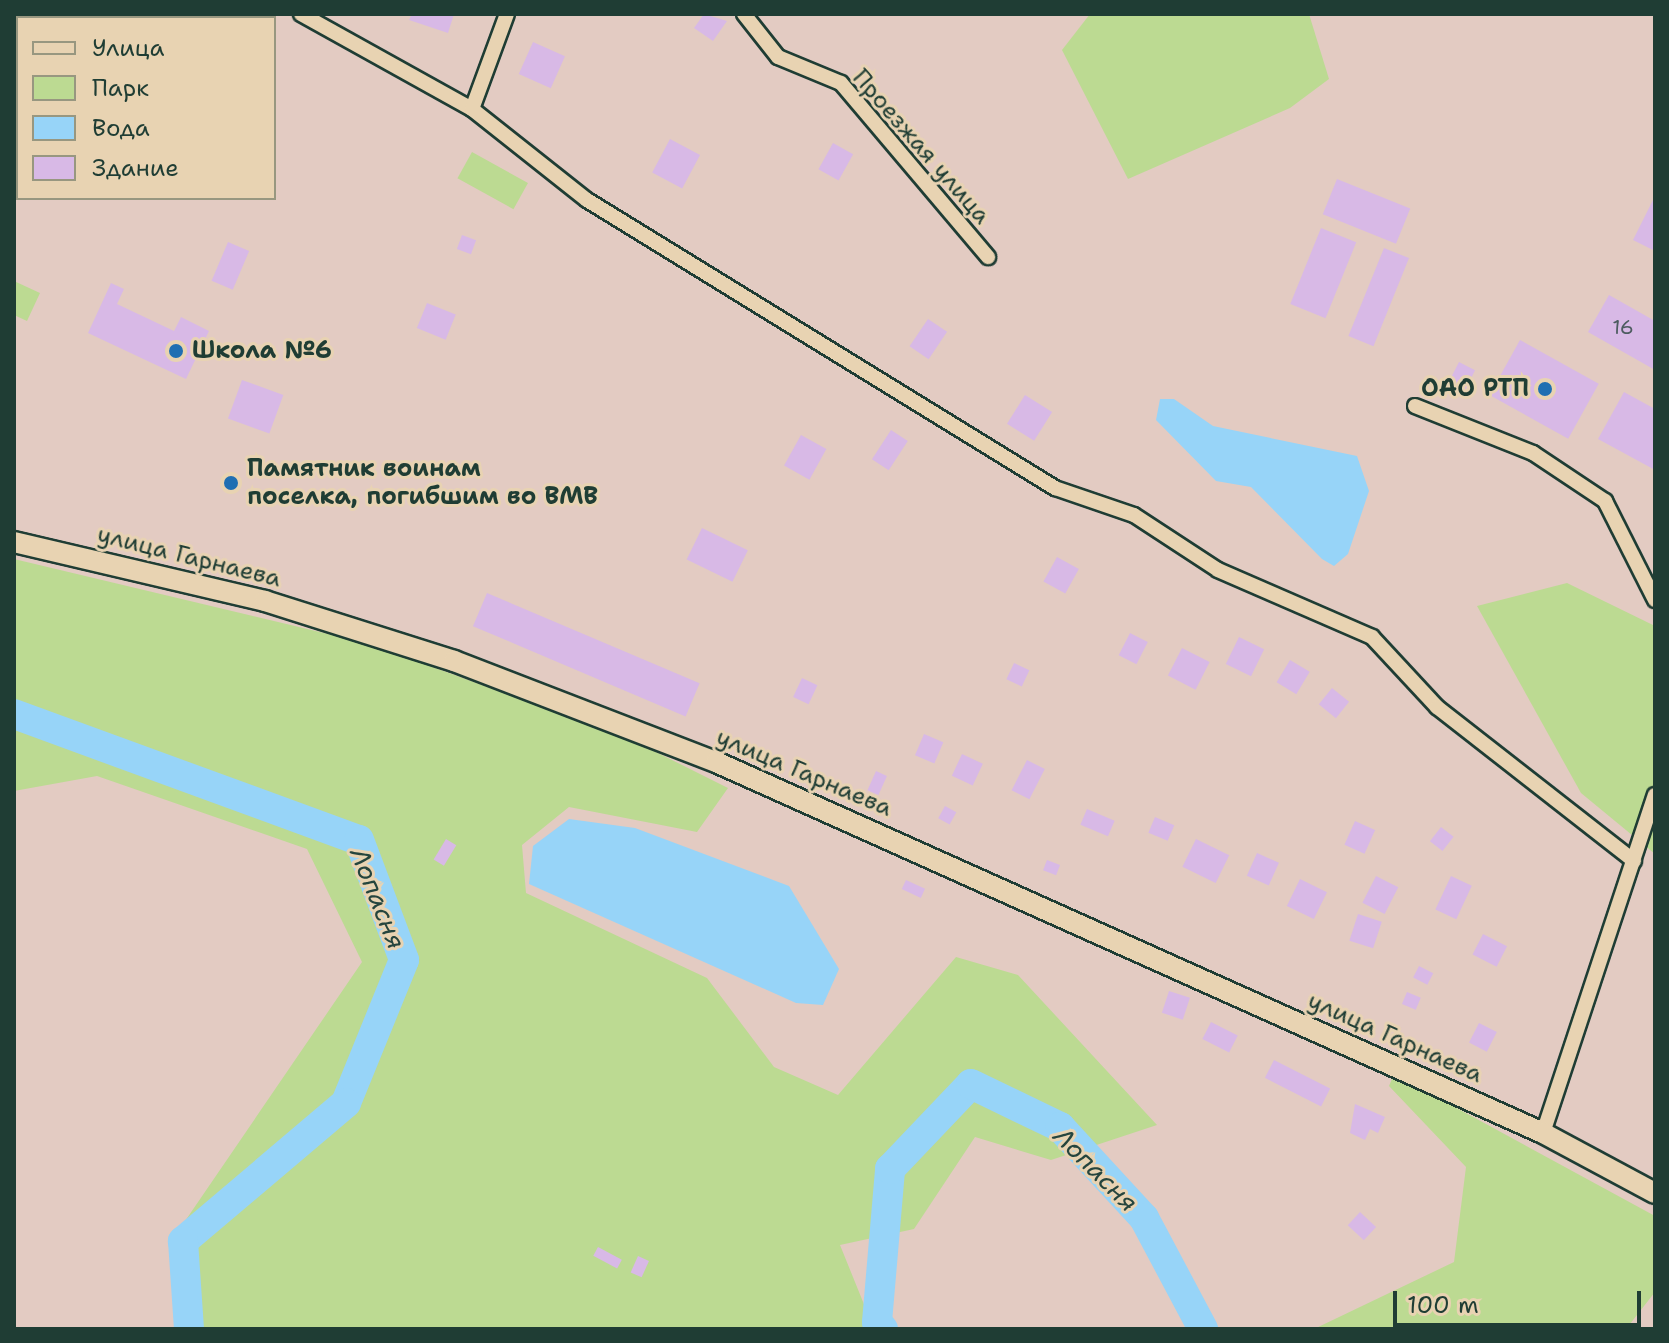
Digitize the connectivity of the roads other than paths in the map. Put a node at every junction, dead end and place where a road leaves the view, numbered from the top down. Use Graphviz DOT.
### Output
graph roads {
  1 [pos="301,14"];
  2 [pos="507,14"];
  3 [pos="744,14"];
  4 [pos="472,109"];
  5 [pos="988,257"];
  6 [pos="1415,406"];
  7 [pos="14,542"];
  8 [pos="1655,600"];
  9 [pos="1655,795"];
  10 [pos="1634,861"];
  11 [pos="1543,1133"];
  12 [pos="1655,1193"];
  1 -- 4 [label="street"];
  2 -- 4 [label="street"];
  3 -- 5 [label="street, Проезжая улица"];
  4 -- 10 [label="street"];
  6 -- 8 [label="street"];
  7 -- 11 [label="street, улица Гарнаева"];
  9 -- 10 [label="street"];
  10 -- 11 [label="street"];
  11 -- 12 [label="street, улица Гарнаева"];
}
